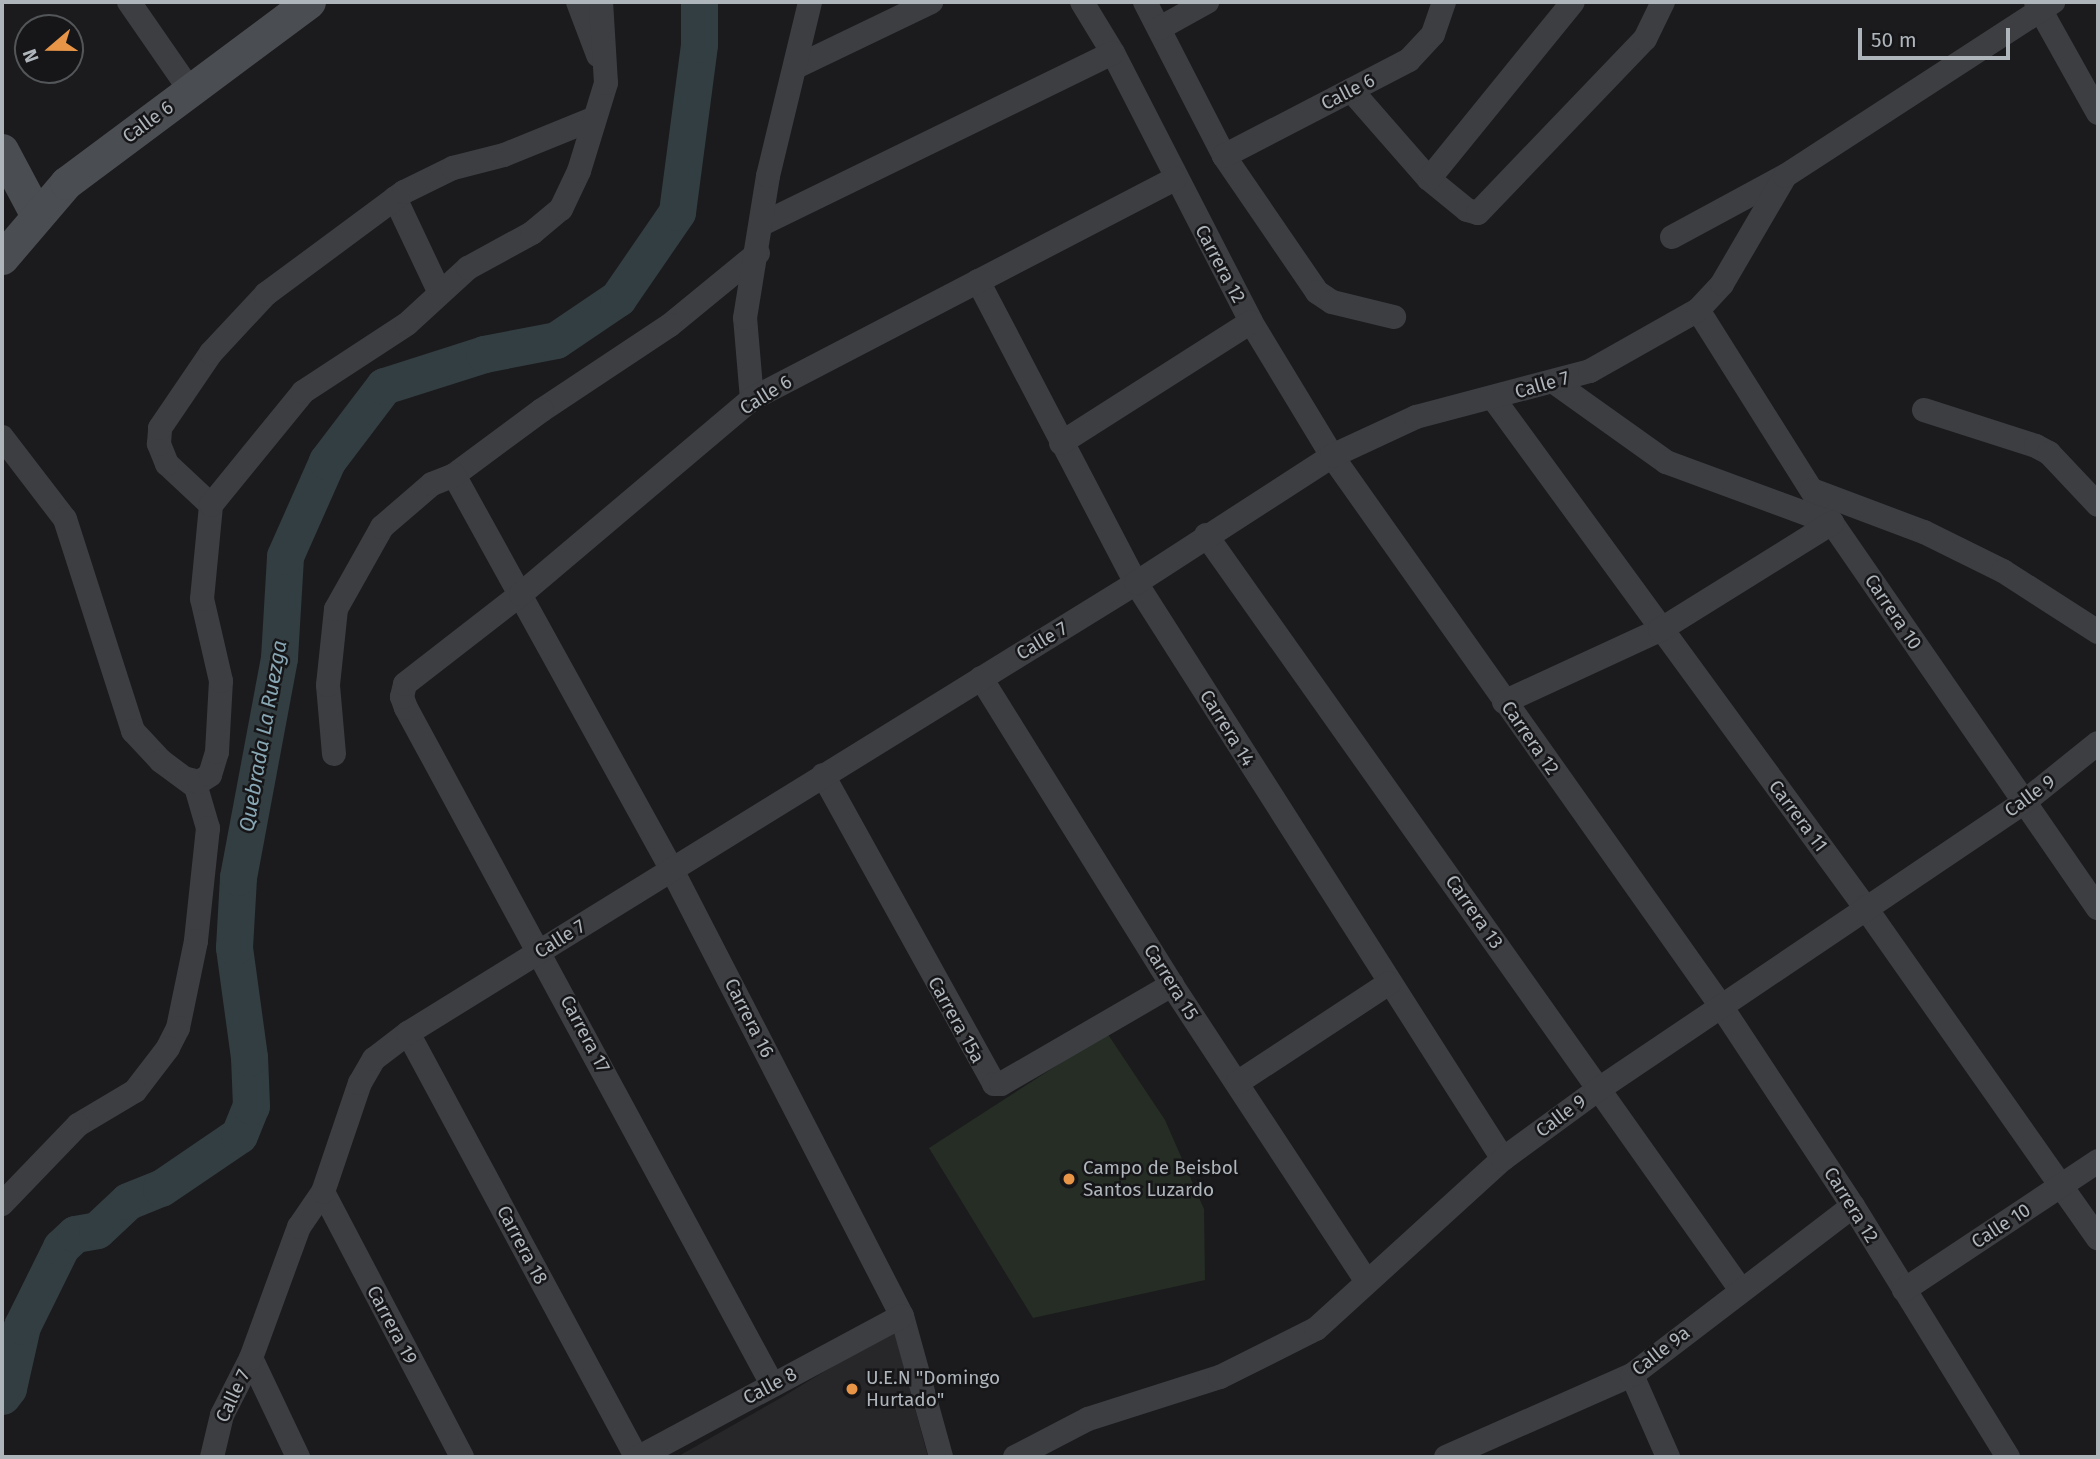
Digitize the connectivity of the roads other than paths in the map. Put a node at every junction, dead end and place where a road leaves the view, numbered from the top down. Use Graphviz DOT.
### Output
graph roads {
  1 [pos="129,2"];
  2 [pos="309,2"];
  3 [pos="578,2"];
  4 [pos="601,2"];
  5 [pos="810,2"];
  6 [pos="931,2"];
  7 [pos="1082,2"];
  8 [pos="1145,2"];
  9 [pos="1207,2"];
  10 [pos="1444,2"];
  11 [pos="1573,2"];
  12 [pos="1663,2"];
  13 [pos="2043,5"];
  14 [pos="1160,28"];
  15 [pos="1113,53"];
  16 [pos="798,66"];
  17 [pos="606,83"];
  18 [pos="190,90"];
  19 [pos="1351,90"];
  20 [pos="2098,113"];
  21 [pos="595,118"];
  22 [pos="2,150"];
  23 [pos="1224,156"];
  24 [pos="1785,176"];
  25 [pos="1175,179"];
  26 [pos="1429,179"];
  27 [pos="395,198"];
  28 [pos="36,214"];
  29 [pos="762,224"];
  30 [pos="1672,237"];
  31 [pos="758,253"];
  32 [pos="2,258"];
  33 [pos="978,281"];
  34 [pos="439,291"];
  35 [pos="1698,310"];
  36 [pos="1394,317"];
  37 [pos="1251,322"];
  38 [pos="1554,382"];
  39 [pos="1493,398"];
  40 [pos="752,399"];
  41 [pos="1924,410"];
  42 [pos="2,438"];
  43 [pos="1061,443"];
  44 [pos="1332,456"];
  45 [pos="454,475"];
  46 [pos="1812,490"];
  47 [pos="211,505"];
  48 [pos="2098,505"];
  49 [pos="1832,523"];
  50 [pos="1206,535"];
  51 [pos="1136,583"];
  52 [pos="521,594"];
  53 [pos="1660,630"];
  54 [pos="2098,632"];
  55 [pos="981,678"];
  56 [pos="405,684"];
  57 [pos="1504,702"];
  58 [pos="2095,753"];
  59 [pos="334,754"];
  60 [pos="823,775"];
  61 [pos="187,779"];
  62 [pos="2023,803"];
  63 [pos="672,870"];
  64 [pos="1865,907"];
  65 [pos="2098,908"];
  66 [pos="540,952"];
  67 [pos="1389,983"];
  68 [pos="1171,985"];
  69 [pos="1720,1006"];
  70 [pos="408,1033"];
  71 [pos="1237,1083"];
  72 [pos="1596,1091"];
  73 [pos="1503,1159"];
  74 [pos="2098,1161"];
  75 [pos="2063,1185"];
  76 [pos="323,1192"];
  77 [pos="2,1204"];
  78 [pos="1853,1206"];
  79 [pos="2098,1238"];
  80 [pos="1367,1282"];
  81 [pos="1741,1290"];
  82 [pos="1904,1290"];
  83 [pos="902,1316"];
  84 [pos="251,1358"];
  85 [pos="1632,1375"];
  86 [pos="772,1384"];
  87 [pos="212,1457"];
  88 [pos="298,1457"];
  89 [pos="462,1457"];
  90 [pos="637,1457"];
  91 [pos="941,1457"];
  92 [pos="1015,1457"];
  93 [pos="1446,1457"];
  94 [pos="1668,1457"];
  95 [pos="2008,1457"];
  1 -- 18 [label="street"];
  2 -- 18 [label="street, Calle 6"];
  3 -- 17 [label="street"];
  4 -- 17 [label="street"];
  5 -- 16 [label="street"];
  6 -- 16 [label="street"];
  7 -- 15 [label="street, Carrera 12"];
  8 -- 14 [label="street"];
  9 -- 14 [label="street"];
  10 -- 19 [label="street, Calle 6"];
  11 -- 26 [label="street"];
  12 -- 26 [label="street"];
  13 -- 20 [label="street"];
  13 -- 24 [label="street, Calle 7"];
  14 -- 23 [label="street"];
  15 -- 25 [label="street, Carrera 12"];
  15 -- 29 [label="street"];
  16 -- 29 [label="street"];
  17 -- 21 [label="street"];
  18 -- 28 [label="street, Calle 6"];
  19 -- 23 [label="street, Calle 6"];
  19 -- 26 [label="street"];
  21 -- 27 [label="street"];
  21 -- 34 [label="street"];
  22 -- 28 [label="street"];
  23 -- 36 [label="street"];
  24 -- 30 [label="street"];
  24 -- 35 [label="street, Calle 7"];
  25 -- 33 [label="street, Calle 6"];
  25 -- 37 [label="street, Carrera 12"];
  27 -- 34 [label="street"];
  27 -- 47 [label="street"];
  28 -- 32 [label="street, Calle 6"];
  29 -- 31 [label="street"];
  31 -- 40 [label="street"];
  31 -- 45 [label="street"];
  33 -- 40 [label="street, Calle 6"];
  33 -- 43 [label="street, Carrera 14"];
  34 -- 47 [label="street"];
  35 -- 38 [label="street, Calle 7"];
  35 -- 46 [label="street, Carrera 10"];
  37 -- 43 [label="street"];
  37 -- 44 [label="street, Carrera 12"];
  38 -- 39 [label="street, Calle 7"];
  38 -- 49 [label="street"];
  39 -- 44 [label="street, Calle 7"];
  39 -- 53 [label="street, Carrera 11"];
  40 -- 52 [label="street, Calle 6"];
  41 -- 48 [label="street"];
  42 -- 61 [label="street"];
  43 -- 51 [label="street, Carrera 14"];
  44 -- 50 [label="street, Calle 7"];
  44 -- 57 [label="street, Carrera 12"];
  45 -- 52 [label="street, Carrera 16"];
  45 -- 59 [label="street"];
  46 -- 49 [label="street, Carrera 10"];
  46 -- 54 [label="street"];
  47 -- 61 [label="street"];
  49 -- 53 [label="street"];
  49 -- 62 [label="street, Carrera 10"];
  50 -- 51 [label="street, Calle 7"];
  50 -- 72 [label="street, Carrera 13"];
  51 -- 55 [label="street, Calle 7"];
  51 -- 67 [label="street, Carrera 14"];
  52 -- 56 [label="street, Calle 6"];
  52 -- 63 [label="street, Carrera 16"];
  53 -- 57 [label="street"];
  53 -- 64 [label="street, Carrera 11"];
  55 -- 60 [label="street, Calle 7"];
  55 -- 68 [label="street, Carrera 15"];
  56 -- 66 [label="street, Carrera 17"];
  57 -- 69 [label="street, Carrera 12"];
  58 -- 62 [label="street, Calle 9"];
  60 -- 63 [label="street, Calle 7"];
  60 -- 68 [label="street, Carrera 15a"];
  61 -- 77 [label="street"];
  62 -- 64 [label="street, Calle 9"];
  62 -- 65 [label="street, Carrera 10"];
  63 -- 66 [label="street, Calle 7"];
  63 -- 83 [label="street, Carrera 16"];
  64 -- 69 [label="street, Calle 9"];
  64 -- 75 [label="street, Carrera 11"];
  66 -- 70 [label="street, Calle 7"];
  66 -- 86 [label="street, Carrera 17"];
  67 -- 71 [label="street"];
  67 -- 73 [label="street, Carrera 14"];
  68 -- 71 [label="street, Carrera 15"];
  69 -- 72 [label="street, Calle 9"];
  69 -- 78 [label="street, Carrera 12"];
  70 -- 76 [label="street, Calle 7"];
  70 -- 90 [label="street, Carrera 18"];
  71 -- 80 [label="street, Carrera 15"];
  72 -- 73 [label="street, Calle 9"];
  72 -- 81 [label="street, Carrera 13"];
  73 -- 80 [label="street, Calle 9"];
  74 -- 75 [label="street, Calle 10"];
  75 -- 79 [label="street, Carrera 11"];
  75 -- 82 [label="street, Calle 10"];
  76 -- 84 [label="street, Calle 7"];
  76 -- 89 [label="street, Carrera 19"];
  78 -- 81 [label="street, Calle 9a"];
  78 -- 82 [label="street, Carrera 12"];
  80 -- 92 [label="street, Calle 9"];
  81 -- 85 [label="street, Calle 9a"];
  82 -- 95 [label="street, Carrera 12"];
  83 -- 86 [label="street, Calle 8"];
  83 -- 91 [label="street, Carrera 16"];
  84 -- 87 [label="street, Calle 7"];
  84 -- 88 [label="street"];
  85 -- 93 [label="street, Calle 9a"];
  85 -- 94 [label="street"];
  86 -- 90 [label="street, Calle 8"];
}
